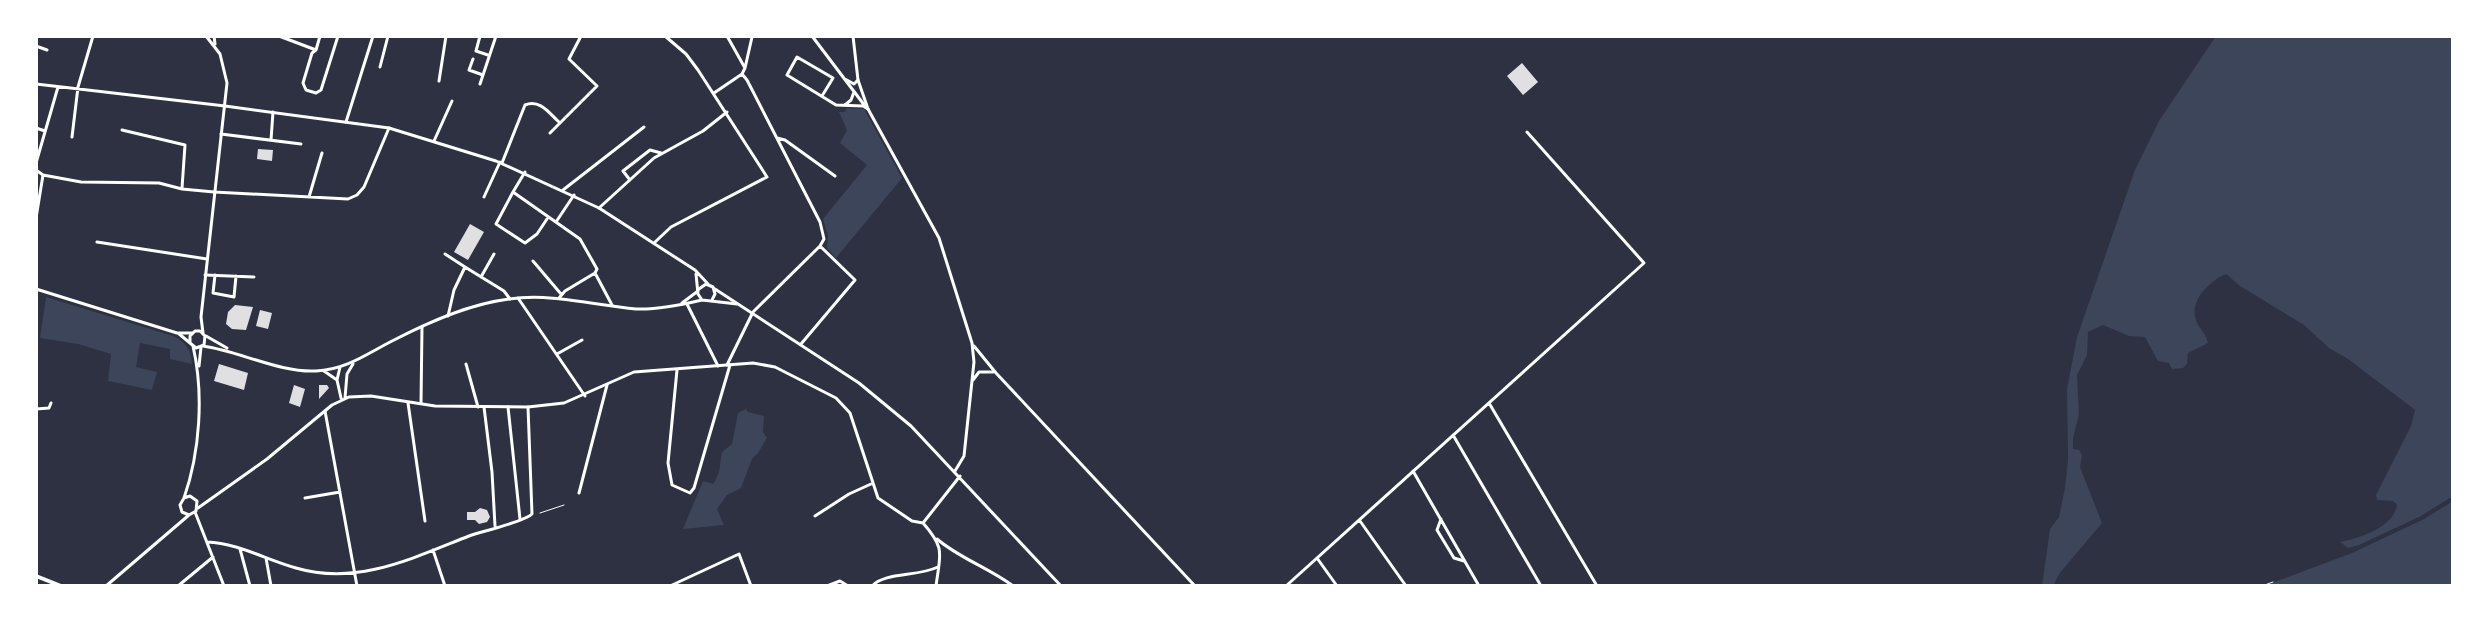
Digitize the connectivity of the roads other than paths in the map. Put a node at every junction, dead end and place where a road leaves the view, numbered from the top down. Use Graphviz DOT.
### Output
graph roads {
  1 [pos="93,36"];
  2 [pos="206,36"];
  3 [pos="214,36"];
  4 [pos="279,36"];
  5 [pos="320,36"];
  6 [pos="338,36"];
  7 [pos="373,36"];
  8 [pos="388,36"];
  9 [pos="446,36"];
  10 [pos="480,36"];
  11 [pos="496,36"];
  12 [pos="581,36"];
  13 [pos="665,36"];
  14 [pos="727,36"];
  15 [pos="812,36"];
  16 [pos="853,36"];
  17 [pos="752,37"];
  18 [pos="215,44"];
  19 [pos="36,46"];
  20 [pos="47,50"];
  21 [pos="316,50"];
  22 [pos="490,55"];
  23 [pos="473,59"];
  24 [pos="380,67"];
  25 [pos="745,68"];
  26 [pos="742,74"];
  27 [pos="483,75"];
  28 [pos="842,77"];
  29 [pos="858,80"];
  30 [pos="439,81"];
  31 [pos="36,84"];
  32 [pos="480,84"];
  33 [pos="58,87"];
  34 [pos="78,87"];
  35 [pos="854,92"];
  36 [pos="714,93"];
  37 [pos="822,96"];
  38 [pos="452,101"];
  39 [pos="225,106"];
  40 [pos="842,106"];
  41 [pos="868,109"];
  42 [pos="273,112"];
  43 [pos="727,112"];
  44 [pos="346,122"];
  45 [pos="560,123"];
  46 [pos="644,127"];
  47 [pos="36,128"];
  48 [pos="389,128"];
  49 [pos="122,130"];
  50 [pos="45,131"];
  51 [pos="1527,132"];
  52 [pos="550,133"];
  53 [pos="221,134"];
  54 [pos="72,137"];
  55 [pos="777,138"];
  56 [pos="271,140"];
  57 [pos="434,141"];
  58 [pos="301,144"];
  59 [pos="322,153"];
  60 [pos="662,153"];
  61 [pos="36,163"];
  62 [pos="501,163"];
  63 [pos="36,170"];
  64 [pos="525,172"];
  65 [pos="43,175"];
  66 [pos="835,176"];
  67 [pos="630,180"];
  68 [pos="182,189"];
  69 [pos="563,190"];
  70 [pos="214,192"];
  71 [pos="513,192"];
  72 [pos="574,195"];
  73 [pos="309,197"];
  74 [pos="484,197"];
  75 [pos="599,208"];
  76 [pos="548,217"];
  77 [pos="36,218"];
  78 [pos="556,223"];
  79 [pos="97,242"];
  80 [pos="654,243"];
  81 [pos="820,246"];
  82 [pos="445,254"];
  83 [pos="494,254"];
  84 [pos="207,259"];
  85 [pos="533,261"];
  86 [pos="465,267"];
  87 [pos="695,270"];
  88 [pos="595,273"];
  89 [pos="205,275"];
  90 [pos="215,275"];
  91 [pos="236,276"];
  92 [pos="254,277"];
  93 [pos="481,277"];
  94 [pos="708,284"];
  95 [pos="36,289"];
  96 [pos="715,289"];
  97 [pos="698,290"];
  98 [pos="560,296"];
  99 [pos="518,298"];
  100 [pos="510,299"];
  101 [pos="702,300"];
  102 [pos="712,300"];
  103 [pos="687,303"];
  104 [pos="679,304"];
  105 [pos="739,304"];
  106 [pos="612,305"];
  107 [pos="753,312"];
  108 [pos="448,316"];
  109 [pos="201,317"];
  110 [pos="422,327"];
  111 [pos="193,332"];
  112 [pos="177,333"];
  113 [pos="204,335"];
  114 [pos="582,340"];
  115 [pos="972,343"];
  116 [pos="191,344"];
  117 [pos="801,344"];
  118 [pos="202,346"];
  119 [pos="230,350"];
  120 [pos="556,354"];
  121 [pos="354,362"];
  122 [pos="466,364"];
  123 [pos="729,365"];
  124 [pos="718,366"];
  125 [pos="341,367"];
  126 [pos="677,368"];
  127 [pos="198,370"];
  128 [pos="324,371"];
  129 [pos="996,373"];
  130 [pos="347,374"];
  131 [pos="337,380"];
  132 [pos="971,383"];
  133 [pos="607,385"];
  134 [pos="347,390"];
  135 [pos="339,394"];
  136 [pos="357,396"];
  137 [pos="585,396"];
  138 [pos="343,399"];
  139 [pos="51,403"];
  140 [pos="408,403"];
  141 [pos="1489,403"];
  142 [pos="421,404"];
  143 [pos="332,405"];
  144 [pos="478,407"];
  145 [pos="484,407"];
  146 [pos="508,407"];
  147 [pos="528,407"];
  148 [pos="36,409"];
  149 [pos="325,411"];
  150 [pos="1453,435"];
  151 [pos="955,471"];
  152 [pos="1413,471"];
  153 [pos="960,476"];
  154 [pos="871,484"];
  155 [pos="190,485"];
  156 [pos="340,492"];
  157 [pos="579,493"];
  158 [pos="192,497"];
  159 [pos="184,498"];
  160 [pos="305,498"];
  161 [pos="197,501"];
  162 [pos="208,502"];
  163 [pos="181,510"];
  164 [pos="193,513"];
  165 [pos="815,516"];
  166 [pos="1441,519"];
  167 [pos="520,520"];
  168 [pos="1359,520"];
  169 [pos="425,521"];
  170 [pos="923,523"];
  171 [pos="178,524"];
  172 [pos="495,526"];
  173 [pos="937,539"];
  174 [pos="207,542"];
  175 [pos="240,549"];
  176 [pos="433,550"];
  177 [pos="213,557"];
  178 [pos="266,558"];
  179 [pos="1317,558"];
  180 [pos="1464,561"];
  181 [pos="938,567"];
  182 [pos="354,574"];
  183 [pos="36,576"];
  184 [pos="2273,582"];
  185 [pos="61,586"];
  186 [pos="103,586"];
  187 [pos="178,586"];
  188 [pos="224,586"];
  189 [pos="250,586"];
  190 [pos="271,586"];
  191 [pos="357,586"];
  192 [pos="445,586"];
  193 [pos="670,586"];
  194 [pos="751,586"];
  195 [pos="827,586"];
  196 [pos="848,586"];
  197 [pos="872,586"];
  198 [pos="936,586"];
  199 [pos="1013,586"];
  200 [pos="1061,586"];
  201 [pos="1195,586"];
  202 [pos="1286,586"];
  203 [pos="1337,586"];
  204 [pos="1406,586"];
  205 [pos="1479,586"];
  206 [pos="1541,586"];
  207 [pos="1597,586"];
  208 [pos="2262,586"];
  1 -- 34 [label="street"];
  2 -- 18 [label="street"];
  3 -- 18 [label="street"];
  4 -- 21 [label="street"];
  5 -- 21 [label="street"];
  6 -- 21 [label="street"];
  7 -- 44 [label="street"];
  8 -- 24 [label="street"];
  9 -- 30 [label="street"];
  10 -- 22 [label="street"];
  11 -- 22 [label="street"];
  12 -- 45 [label="street"];
  13 -- 36 [label="street"];
  14 -- 25 [label="street"];
  15 -- 28 [label="street"];
  16 -- 29 [label="street"];
  17 -- 25 [label="street"];
  18 -- 39 [label="street"];
  19 -- 20 [label="street"];
  22 -- 27 [label="street"];
  23 -- 27 [label="street"];
  25 -- 26 [label="street"];
  26 -- 36 [label="street"];
  26 -- 55 [label="street"];
  27 -- 32 [label="street"];
  28 -- 29 [label="street"];
  28 -- 35 [label="street"];
  29 -- 41 [label="street"];
  31 -- 33 [label="street"];
  33 -- 34 [label="street"];
  33 -- 50 [label="street"];
  34 -- 39 [label="street"];
  34 -- 54 [label="street"];
  35 -- 40 [label="street"];
  35 -- 41 [label="street"];
  36 -- 43 [label="street"];
  37 -- 37 [label="street"];
  37 -- 40 [label="street"];
  38 -- 57 [label="street"];
  39 -- 42 [label="street"];
  39 -- 53 [label="street"];
  40 -- 41 [label="street"];
  41 -- 115 [label="street"];
  42 -- 44 [label="street"];
  42 -- 56 [label="street"];
  43 -- 60 [label="street"];
  43 -- 80 [label="street"];
  44 -- 48 [label="street"];
  45 -- 52 [label="street"];
  45 -- 62 [label="street"];
  46 -- 69 [label="street"];
  47 -- 50 [label="street"];
  48 -- 57 [label="street"];
  48 -- 73 [label="street"];
  49 -- 68 [label="street"];
  50 -- 61 [label="street"];
  51 -- 141 [label="street"];
  53 -- 56 [label="street"];
  53 -- 70 [label="street"];
  55 -- 66 [label="street"];
  55 -- 81 [label="street"];
  56 -- 58 [label="street"];
  57 -- 62 [label="street"];
  59 -- 73 [label="street"];
  60 -- 67 [label="street"];
  60 -- 67 [label="street"];
  62 -- 64 [label="street"];
  62 -- 74 [label="street"];
  63 -- 65 [label="street"];
  64 -- 69 [label="street"];
  64 -- 71 [label="street"];
  65 -- 68 [label="street"];
  65 -- 77 [label="street"];
  67 -- 75 [label="street"];
  68 -- 70 [label="street"];
  69 -- 72 [label="street"];
  70 -- 73 [label="street"];
  70 -- 84 [label="street"];
  71 -- 76 [label="street"];
  71 -- 76 [label="street"];
  72 -- 75 [label="street"];
  72 -- 78 [label="street"];
  75 -- 80 [label="street"];
  76 -- 78 [label="street"];
  78 -- 88 [label="street"];
  79 -- 84 [label="street"];
  80 -- 87 [label="street"];
  81 -- 107 [label="street"];
  81 -- 117 [label="street"];
  82 -- 86 [label="street"];
  83 -- 93 [label="street"];
  84 -- 89 [label="street"];
  85 -- 98 [label="street"];
  86 -- 93 [label="street"];
  86 -- 108 [label="street"];
  87 -- 94 [label="street"];
  87 -- 97 [label="street"];
  88 -- 98 [label="street"];
  88 -- 106 [label="street"];
  89 -- 90 [label="street"];
  89 -- 109 [label="street"];
  90 -- 91 [label="street"];
  90 -- 91 [label="street"];
  91 -- 92 [label="street"];
  93 -- 100 [label="street"];
  94 -- 96 [label="street"];
  94 -- 97 [label="street"];
  95 -- 112 [label="street"];
  96 -- 102 [label="street"];
  96 -- 105 [label="street"];
  97 -- 101 [label="street"];
  97 -- 104 [label="street"];
  98 -- 99 [label="street"];
  98 -- 106 [label="street"];
  99 -- 100 [label="street"];
  99 -- 120 [label="street"];
  100 -- 108 [label="street"];
  101 -- 102 [label="street"];
  101 -- 103 [label="street"];
  102 -- 105 [label="street"];
  103 -- 104 [label="street"];
  103 -- 124 [label="street"];
  104 -- 106 [label="street"];
  105 -- 107 [label="street"];
  107 -- 117 [label="street"];
  107 -- 123 [label="street"];
  108 -- 110 [label="street"];
  109 -- 111 [label="street"];
  109 -- 113 [label="street"];
  110 -- 121 [label="street"];
  110 -- 142 [label="street"];
  111 -- 112 [label="street"];
  111 -- 113 [label="street"];
  111 -- 116 [label="street"];
  112 -- 116 [label="street"];
  113 -- 118 [label="street"];
  113 -- 119 [label="street"];
  114 -- 120 [label="street"];
  115 -- 129 [label="street"];
  115 -- 132 [label="street"];
  116 -- 118 [label="street"];
  116 -- 127 [label="street"];
  117 -- 151 [label="street"];
  118 -- 119 [label="street"];
  118 -- 127 [label="street"];
  119 -- 128 [label="street"];
  120 -- 137 [label="street"];
  121 -- 125 [label="street"];
  121 -- 130 [label="street"];
  122 -- 144 [label="street"];
  123 -- 124 [label="street"];
  123 -- 126 [label="street"];
  123 -- 154 [label="street"];
  124 -- 126 [label="street"];
  125 -- 128 [label="street"];
  125 -- 130 [label="street"];
  125 -- 131 [label="street"];
  126 -- 133 [label="street"];
  127 -- 155 [label="street"];
  128 -- 131 [label="street"];
  129 -- 132 [label="street"];
  129 -- 201 [label="street"];
  130 -- 134 [label="street"];
  131 -- 135 [label="street"];
  132 -- 151 [label="street"];
  133 -- 137 [label="street"];
  133 -- 157 [label="street"];
  134 -- 136 [label="street"];
  134 -- 138 [label="street"];
  135 -- 138 [label="street"];
  135 -- 143 [label="street"];
  136 -- 138 [label="street"];
  136 -- 140 [label="street"];
  137 -- 147 [label="street"];
  138 -- 143 [label="street"];
  139 -- 148 [label="street"];
  140 -- 142 [label="street"];
  140 -- 169 [label="street"];
  141 -- 150 [label="street"];
  141 -- 207 [label="street"];
  142 -- 144 [label="street"];
  143 -- 149 [label="street"];
  144 -- 145 [label="street"];
  145 -- 146 [label="street"];
  145 -- 172 [label="street"];
  146 -- 147 [label="street"];
  146 -- 167 [label="street"];
  147 -- 167 [label="street"];
  149 -- 156 [label="street"];
  149 -- 162 [label="street"];
  150 -- 152 [label="street"];
  150 -- 206 [label="street"];
  151 -- 153 [label="street"];
  152 -- 166 [label="street"];
  152 -- 168 [label="street"];
  153 -- 170 [label="street"];
  153 -- 200 [label="street"];
  154 -- 165 [label="street"];
  154 -- 170 [label="street"];
  155 -- 158 [label="street"];
  155 -- 159 [label="street"];
  156 -- 160 [label="street"];
  156 -- 182 [label="street"];
  158 -- 159 [label="street"];
  158 -- 161 [label="street"];
  159 -- 163 [label="street"];
  161 -- 162 [label="street"];
  161 -- 164 [label="street"];
  162 -- 164 [label="street"];
  163 -- 164 [label="street"];
  163 -- 171 [label="street"];
  164 -- 171 [label="street"];
  164 -- 174 [label="street"];
  166 -- 180 [label="street"];
  166 -- 180 [label="street"];
  167 -- 172 [label="street"];
  168 -- 179 [label="street"];
  168 -- 204 [label="street"];
  170 -- 173 [label="street"];
  171 -- 186 [label="street"];
  172 -- 176 [label="street"];
  173 -- 181 [label="street"];
  173 -- 199 [label="street"];
  174 -- 175 [label="street"];
  174 -- 177 [label="street"];
  175 -- 178 [label="street"];
  175 -- 189 [label="street"];
  176 -- 182 [label="street"];
  176 -- 192 [label="street"];
  177 -- 187 [label="street"];
  177 -- 188 [label="street"];
  178 -- 182 [label="street"];
  178 -- 190 [label="street"];
  179 -- 202 [label="street"];
  179 -- 203 [label="street"];
  180 -- 205 [label="street"];
  181 -- 197 [label="street"];
  181 -- 198 [label="street"];
  182 -- 191 [label="street"];
  183 -- 185 [label="main road"];
  184 -- 208 [label="lane"];
  193 -- 194 [label="street"];
  195 -- 196 [label="street"];
}
